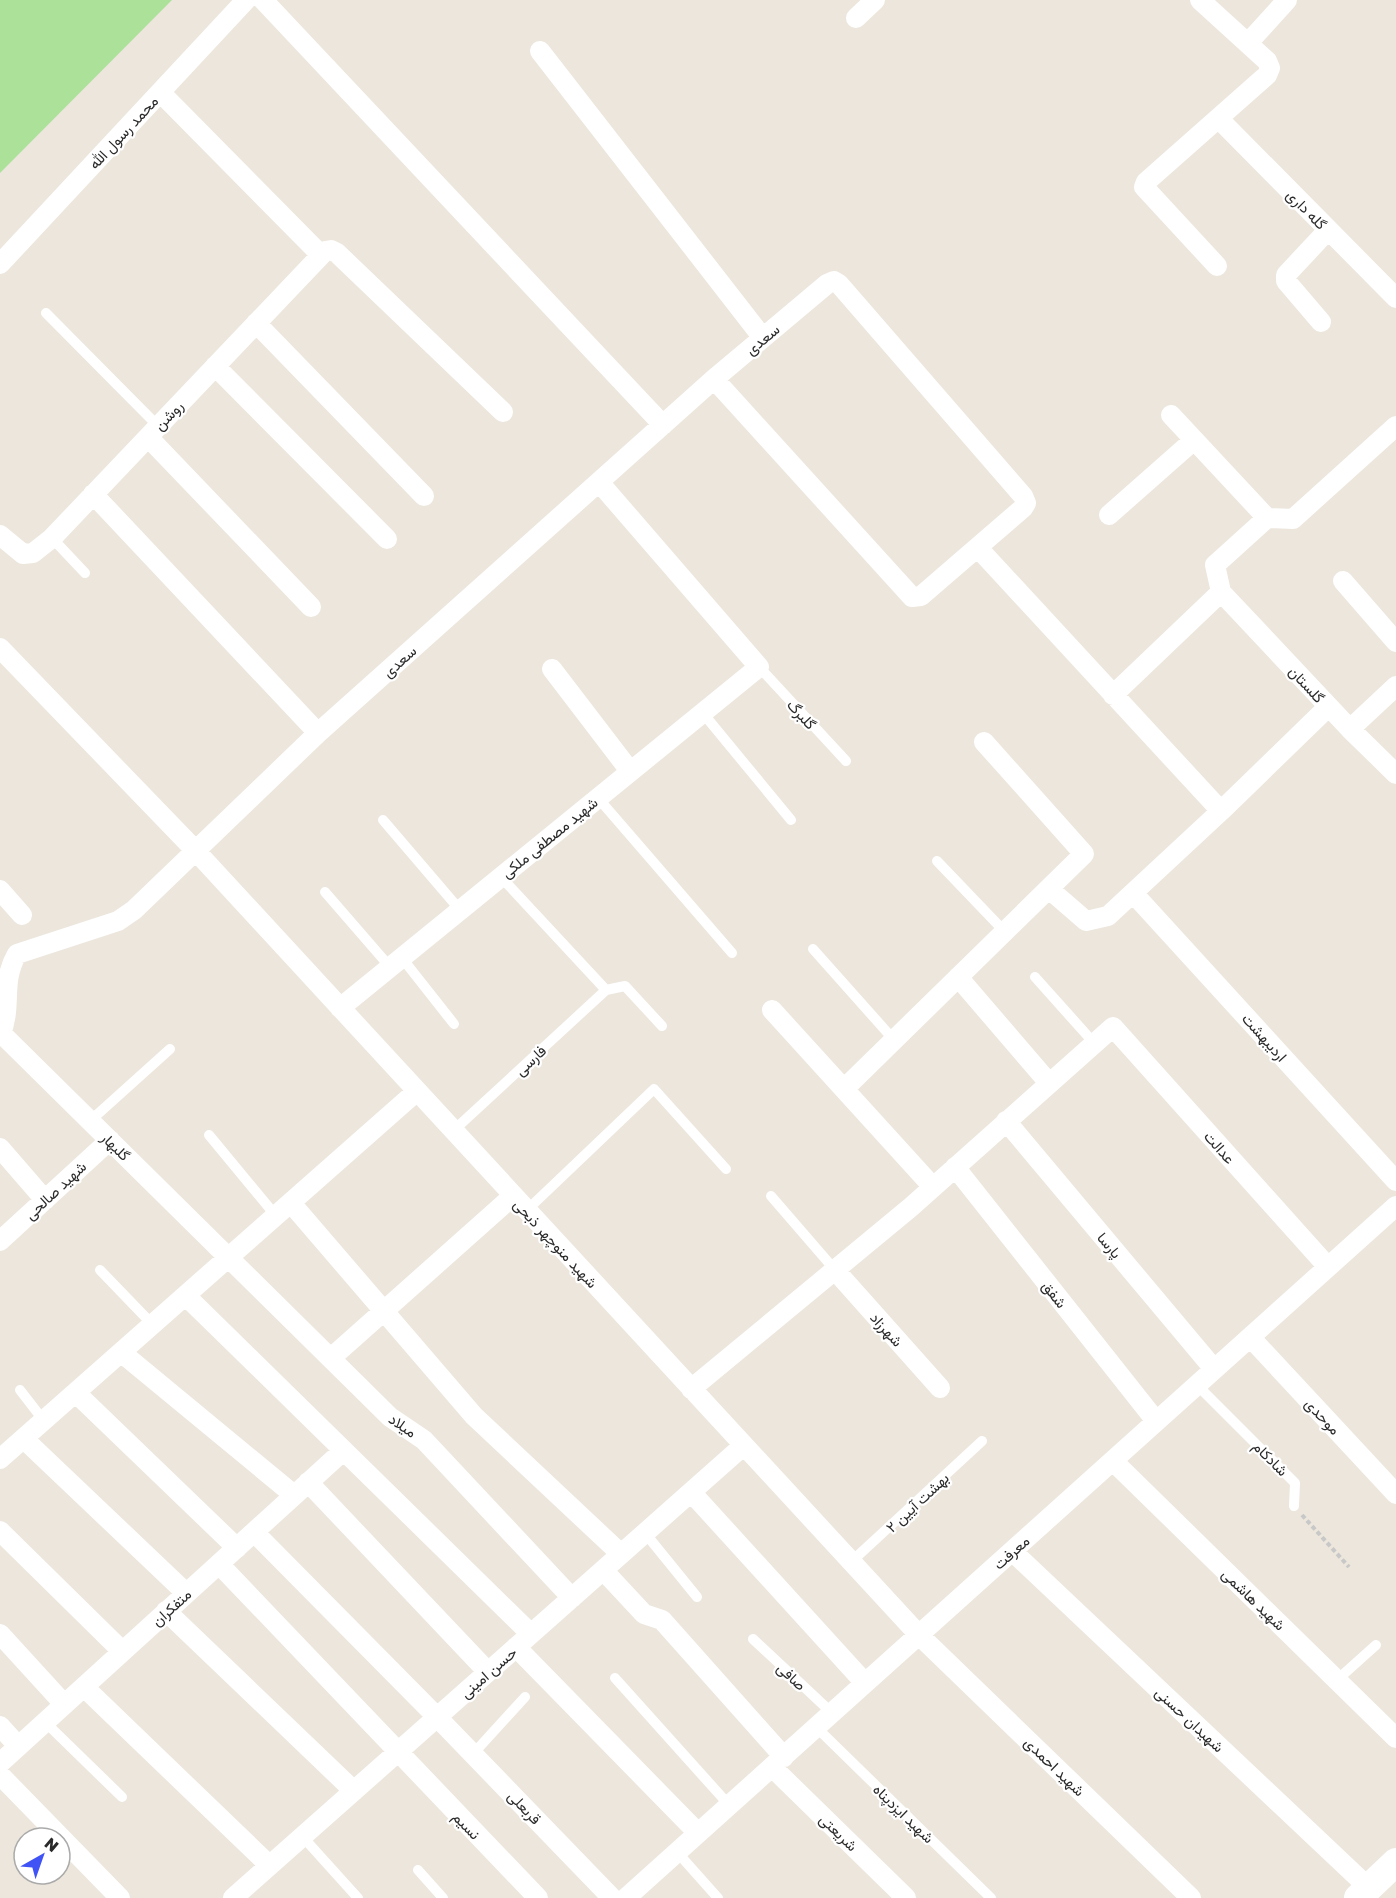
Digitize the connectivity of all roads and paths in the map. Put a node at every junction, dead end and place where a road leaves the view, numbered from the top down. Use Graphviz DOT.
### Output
graph roads {
  1 [pos="246,0"];
  2 [pos="263,0"];
  3 [pos="875,0"];
  4 [pos="1200,0"];
  5 [pos="1287,0"];
  6 [pos="856,18"];
  7 [pos="1248,43"];
  8 [pos="540,51"];
  9 [pos="160,93"];
  10 [pos="1219,119"];
  11 [pos="1328,230"];
  12 [pos="326,252"];
  13 [pos="0,264"];
  14 [pos="1217,266"];
  15 [pos="1396,298"];
  16 [pos="46,313"];
  17 [pos="1321,322"];
  18 [pos="256,323"];
  19 [pos="763,338"];
  20 [pos="215,366"];
  21 [pos="714,379"];
  22 [pos="503,412"];
  23 [pos="1171,415"];
  24 [pos="663,425"];
  25 [pos="1396,426"];
  26 [pos="153,431"];
  27 [pos="1194,440"];
  28 [pos="599,482"];
  29 [pos="93,494"];
  30 [pos="424,496"];
  31 [pos="1109,515"];
  32 [pos="1267,518"];
  33 [pos="0,535"];
  34 [pos="52,538"];
  35 [pos="387,539"];
  36 [pos="978,549"];
  37 [pos="85,573"];
  38 [pos="1343,580"];
  39 [pos="1221,592"];
  40 [pos="311,607"];
  41 [pos="1396,642"];
  42 [pos="0,648"];
  43 [pos="759,667"];
  44 [pos="552,669"];
  45 [pos="1396,686"];
  46 [pos="1113,695"];
  47 [pos="1328,707"];
  48 [pos="702,712"];
  49 [pos="1350,729"];
  50 [pos="318,733"];
  51 [pos="984,742"];
  52 [pos="846,761"];
  53 [pos="630,771"];
  54 [pos="1396,774"];
  55 [pos="598,798"];
  56 [pos="1221,812"];
  57 [pos="383,820"];
  58 [pos="791,820"];
  59 [pos="194,849"];
  60 [pos="937,861"];
  61 [pos="501,877"];
  62 [pos="1049,889"];
  63 [pos="0,890"];
  64 [pos="325,892"];
  65 [pos="1133,892"];
  66 [pos="460,910"];
  67 [pos="22,915"];
  68 [pos="1005,932"];
  69 [pos="813,949"];
  70 [pos="732,953"];
  71 [pos="396,963"];
  72 [pos="958,977"];
  73 [pos="1035,977"];
  74 [pos="606,990"];
  75 [pos="340,1008"];
  76 [pos="772,1010"];
  77 [pos="454,1024"];
  78 [pos="662,1026"];
  79 [pos="1,1034"];
  80 [pos="894,1040"];
  81 [pos="1094,1043"];
  82 [pos="170,1049"];
  83 [pos="1049,1083"];
  84 [pos="844,1089"];
  85 [pos="417,1091"];
  86 [pos="90,1121"];
  87 [pos="1006,1121"];
  88 [pos="453,1131"];
  89 [pos="209,1135"];
  90 [pos="110,1140"];
  91 [pos="0,1148"];
  92 [pos="955,1167"];
  93 [pos="726,1168"];
  94 [pos="1396,1180"];
  95 [pos="933,1187"];
  96 [pos="513,1196"];
  97 [pos="771,1196"];
  98 [pos="45,1200"];
  99 [pos="291,1203"];
  100 [pos="1396,1206"];
  101 [pos="526,1211"];
  102 [pos="276,1216"];
  103 [pos="0,1241"];
  104 [pos="230,1257"];
  105 [pos="1328,1267"];
  106 [pos="100,1270"];
  107 [pos="835,1270"];
  108 [pos="186,1296"];
  109 [pos="383,1310"];
  110 [pos="153,1325"];
  111 [pos="1250,1337"];
  112 [pos="122,1353"];
  113 [pos="331,1358"];
  114 [pos="1214,1369"];
  115 [pos="1197,1385"];
  116 [pos="940,1388"];
  117 [pos="691,1389"];
  118 [pos="20,1390"];
  119 [pos="76,1393"];
  120 [pos="44,1421"];
  121 [pos="1156,1421"];
  122 [pos="24,1439"];
  123 [pos="982,1441"];
  124 [pos="743,1446"];
  125 [pos="343,1451"];
  126 [pos="1,1458"];
  127 [pos="1113,1461"];
  128 [pos="301,1488"];
  129 [pos="691,1492"];
  130 [pos="1396,1494"];
  131 [pos="1294,1506"];
  132 [pos="0,1531"];
  133 [pos="254,1532"];
  134 [pos="645,1533"];
  135 [pos="237,1548"];
  136 [pos="1012,1551"];
  137 [pos="621,1554"];
  138 [pos="851,1562"];
  139 [pos="219,1564"];
  140 [pos="1349,1566"];
  141 [pos="603,1570"];
  142 [pos="186,1593"];
  143 [pos="697,1597"];
  144 [pos="572,1598"];
  145 [pos="166,1611"];
  146 [pos="0,1634"];
  147 [pos="919,1635"];
  148 [pos="753,1639"];
  149 [pos="523,1641"];
  150 [pos="1376,1645"];
  151 [pos="122,1652"];
  152 [pos="488,1672"];
  153 [pos="615,1678"];
  154 [pos="1337,1680"];
  155 [pos="865,1683"];
  156 [pos="84,1687"];
  157 [pos="525,1697"];
  158 [pos="64,1704"];
  159 [pos="832,1713"];
  160 [pos="437,1717"];
  161 [pos="45,1722"];
  162 [pos="0,1726"];
  163 [pos="816,1727"];
  164 [pos="1396,1738"];
  165 [pos="18,1746"];
  166 [pos="397,1753"];
  167 [pos="473,1754"];
  168 [pos="778,1762"];
  169 [pos="0,1763"];
  170 [pos="0,1775"];
  171 [pos="354,1791"];
  172 [pos="122,1797"];
  173 [pos="729,1806"];
  174 [pos="698,1833"];
  175 [pos="302,1836"];
  176 [pos="677,1852"];
  177 [pos="1396,1862"];
  178 [pos="269,1865"];
  179 [pos="417,1870"];
  180 [pos="1363,1893"];
  181 [pos="237,1896"];
  182 [pos="120,1898"];
  183 [pos="358,1898"];
  184 [pos="443,1898"];
  185 [pos="538,1898"];
  186 [pos="612,1898"];
  187 [pos="626,1898"];
  188 [pos="718,1898"];
  189 [pos="906,1898"];
  190 [pos="991,1898"];
  191 [pos="1191,1898"];
  1 -- 9 [label="street, محمد رسول الله"];
  2 -- 24 [label="street"];
  3 -- 6 [label="street"];
  4 -- 7 [label="street"];
  5 -- 7 [label="street"];
  7 -- 10 [label="street"];
  8 -- 19 [label="street"];
  9 -- 12 [label="street"];
  9 -- 13 [label="street, محمد رسول الله"];
  10 -- 11 [label="street, گله داری"];
  10 -- 14 [label="street"];
  11 -- 15 [label="street, گله داری"];
  11 -- 17 [label="street"];
  12 -- 18 [label="street, روشن"];
  12 -- 22 [label="street"];
  16 -- 26 [label="lane"];
  18 -- 20 [label="street, روشن"];
  18 -- 30 [label="street"];
  19 -- 21 [label="street, سعدی"];
  19 -- 36 [label="street, سعدی"];
  20 -- 26 [label="street, روشن"];
  20 -- 35 [label="street"];
  21 -- 24 [label="street, سعدی"];
  21 -- 36 [label="street"];
  23 -- 27 [label="street"];
  24 -- 28 [label="street, سعدی"];
  25 -- 32 [label="street"];
  26 -- 29 [label="street, روشن"];
  26 -- 40 [label="street"];
  27 -- 31 [label="street"];
  27 -- 32 [label="street"];
  28 -- 43 [label="street"];
  28 -- 50 [label="street, سعدی"];
  29 -- 34 [label="street, روشن"];
  29 -- 50 [label="street"];
  32 -- 39 [label="street"];
  33 -- 34 [label="street, روشن"];
  34 -- 37 [label="lane"];
  36 -- 46 [label="street"];
  38 -- 41 [label="street"];
  39 -- 46 [label="street"];
  39 -- 47 [label="street, گلستان"];
  42 -- 59 [label="street, شهید منوچهر ذبحی"];
  43 -- 48 [label="street, شهید مصطفی ملکی"];
  43 -- 52 [label="lane, گلبرگ"];
  44 -- 53 [label="street"];
  45 -- 49 [label="street"];
  46 -- 56 [label="street"];
  47 -- 49 [label="street, گلستان"];
  47 -- 56 [label="street"];
  48 -- 53 [label="street, شهید مصطفی ملکی"];
  48 -- 58 [label="lane"];
  49 -- 54 [label="street, گلستان"];
  50 -- 59 [label="street, سعدی"];
  51 -- 62 [label="street"];
  53 -- 55 [label="street, شهید مصطفی ملکی"];
  55 -- 61 [label="street, شهید مصطفی ملکی"];
  55 -- 70 [label="lane"];
  56 -- 65 [label="street"];
  57 -- 66 [label="lane"];
  59 -- 75 [label="street, شهید منوچهر ذبحی"];
  59 -- 79 [label="street, سعدی"];
  60 -- 68 [label="lane"];
  61 -- 66 [label="street, شهید مصطفی ملکی"];
  61 -- 74 [label="lane"];
  62 -- 65 [label="street"];
  62 -- 68 [label="street"];
  63 -- 67 [label="street"];
  64 -- 71 [label="lane"];
  65 -- 94 [label="street, اردیبهشت"];
  66 -- 71 [label="street, شهید مصطفی ملکی"];
  68 -- 72 [label="street"];
  69 -- 80 [label="lane"];
  71 -- 75 [label="street, شهید مصطفی ملکی"];
  71 -- 77 [label="lane"];
  72 -- 80 [label="street"];
  72 -- 83 [label="street"];
  73 -- 81 [label="lane"];
  74 -- 78 [label="lane"];
  74 -- 88 [label="lane, فارسی"];
  75 -- 85 [label="street, شهید منوچهر ذبحی"];
  76 -- 84 [label="street"];
  79 -- 86 [label="street, گلبهار"];
  80 -- 84 [label="street"];
  81 -- 83 [label="street"];
  81 -- 105 [label="street, عدالت"];
  82 -- 86 [label="lane"];
  83 -- 87 [label="street"];
  84 -- 95 [label="street"];
  85 -- 88 [label="street, شهید منوچهر ذبحی"];
  85 -- 99 [label="street"];
  86 -- 90 [label="street, گلبهار"];
  87 -- 92 [label="street"];
  87 -- 114 [label="street, پارسا"];
  88 -- 96 [label="street, شهید منوچهر ذبحی"];
  89 -- 102 [label="lane"];
  90 -- 98 [label="street, شهید صالحی"];
  90 -- 104 [label="street, گلبهار"];
  91 -- 98 [label="street"];
  92 -- 95 [label="street"];
  92 -- 121 [label="street, شفق"];
  93 -- 101 [label="lane"];
  95 -- 107 [label="street"];
  96 -- 101 [label="street, شهید منوچهر ذبحی"];
  96 -- 109 [label="street"];
  97 -- 107 [label="lane"];
  98 -- 103 [label="street, شهید صالحی"];
  99 -- 102 [label="street"];
  99 -- 109 [label="street"];
  100 -- 105 [label="street, معرفت"];
  101 -- 117 [label="street, شهید منوچهر ذبحی"];
  102 -- 104 [label="street"];
  104 -- 108 [label="street"];
  104 -- 113 [label="street, میلاد"];
  105 -- 111 [label="street, معرفت"];
  106 -- 110 [label="lane"];
  107 -- 116 [label="street, شهرزاد"];
  107 -- 117 [label="street"];
  108 -- 110 [label="street"];
  108 -- 125 [label="street"];
  109 -- 113 [label="street"];
  109 -- 137 [label="street"];
  110 -- 112 [label="street"];
  111 -- 114 [label="street, معرفت"];
  111 -- 130 [label="street, موحدی"];
  112 -- 119 [label="street"];
  112 -- 128 [label="street"];
  113 -- 144 [label="street, میلاد"];
  114 -- 115 [label="street, معرفت"];
  115 -- 121 [label="street, معرفت"];
  115 -- 131 [label="lane, شادکام"];
  117 -- 124 [label="street, شهید منوچهر ذبحی"];
  118 -- 120 [label="lane"];
  119 -- 120 [label="street"];
  119 -- 135 [label="street"];
  120 -- 122 [label="street"];
  121 -- 127 [label="street, معرفت"];
  122 -- 126 [label="street"];
  122 -- 142 [label="street"];
  123 -- 138 [label="lane, بهشت آیین ۲"];
  124 -- 129 [label="street, حسن امینی"];
  124 -- 138 [label="street, شهید منوچهر ذبحی"];
  125 -- 128 [label="street, متفکران"];
  125 -- 149 [label="street"];
  127 -- 136 [label="street, معرفت"];
  127 -- 154 [label="street, شهید هاشمی"];
  128 -- 133 [label="street, متفکران"];
  128 -- 152 [label="street"];
  129 -- 134 [label="street, حسن امینی"];
  129 -- 155 [label="street"];
  131 -- 140 [label="path"];
  132 -- 151 [label="street"];
  133 -- 135 [label="street, متفکران"];
  133 -- 160 [label="street, قربعلی"];
  134 -- 137 [label="street, حسن امینی"];
  134 -- 143 [label="lane"];
  135 -- 139 [label="street, متفکران"];
  136 -- 147 [label="street, معرفت"];
  136 -- 180 [label="street, شهیدان حسنی"];
  137 -- 141 [label="street, حسن امینی"];
  138 -- 147 [label="street, شهید منوچهر ذبحی"];
  139 -- 142 [label="street, متفکران"];
  139 -- 166 [label="street, نسیم"];
  141 -- 144 [label="street, حسن امینی"];
  141 -- 168 [label="street, شریعتی"];
  142 -- 145 [label="street, متفکران"];
  144 -- 149 [label="street, حسن امینی"];
  145 -- 151 [label="street, متفکران"];
  145 -- 171 [label="street"];
  146 -- 158 [label="street"];
  147 -- 155 [label="street, معرفت"];
  147 -- 191 [label="street, شهید احمدی"];
  148 -- 159 [label="lane, صافی"];
  149 -- 152 [label="street, حسن امینی"];
  149 -- 174 [label="street"];
  150 -- 154 [label="lane"];
  151 -- 156 [label="street, متفکران"];
  152 -- 160 [label="street, حسن امینی"];
  153 -- 173 [label="lane"];
  154 -- 164 [label="street, شهید هاشمی"];
  155 -- 159 [label="street, معرفت"];
  156 -- 158 [label="street, متفکران"];
  156 -- 178 [label="street"];
  157 -- 167 [label="lane"];
  158 -- 161 [label="street, متفکران"];
  159 -- 163 [label="street, معرفت"];
  160 -- 166 [label="street, حسن امینی"];
  160 -- 167 [label="street, قربعلی"];
  161 -- 165 [label="street, متفکران"];
  161 -- 172 [label="lane"];
  162 -- 165 [label="street"];
  163 -- 168 [label="street, معرفت"];
  163 -- 190 [label="lane, شهید ایزدپناه"];
  165 -- 169 [label="street, متفکران"];
  166 -- 171 [label="street, حسن امینی"];
  166 -- 185 [label="street, نسیم"];
  167 -- 186 [label="street, قربعلی"];
  168 -- 173 [label="street, معرفت"];
  168 -- 189 [label="street, شریعتی"];
  170 -- 182 [label="street"];
  171 -- 175 [label="street, حسن امینی"];
  173 -- 174 [label="street, معرفت"];
  174 -- 176 [label="street, معرفت"];
  175 -- 178 [label="street, حسن امینی"];
  175 -- 183 [label="lane"];
  176 -- 187 [label="street, معرفت"];
  176 -- 188 [label="lane"];
  177 -- 180 [label="main road"];
  178 -- 181 [label="street, حسن امینی"];
  179 -- 184 [label="lane"];
}
